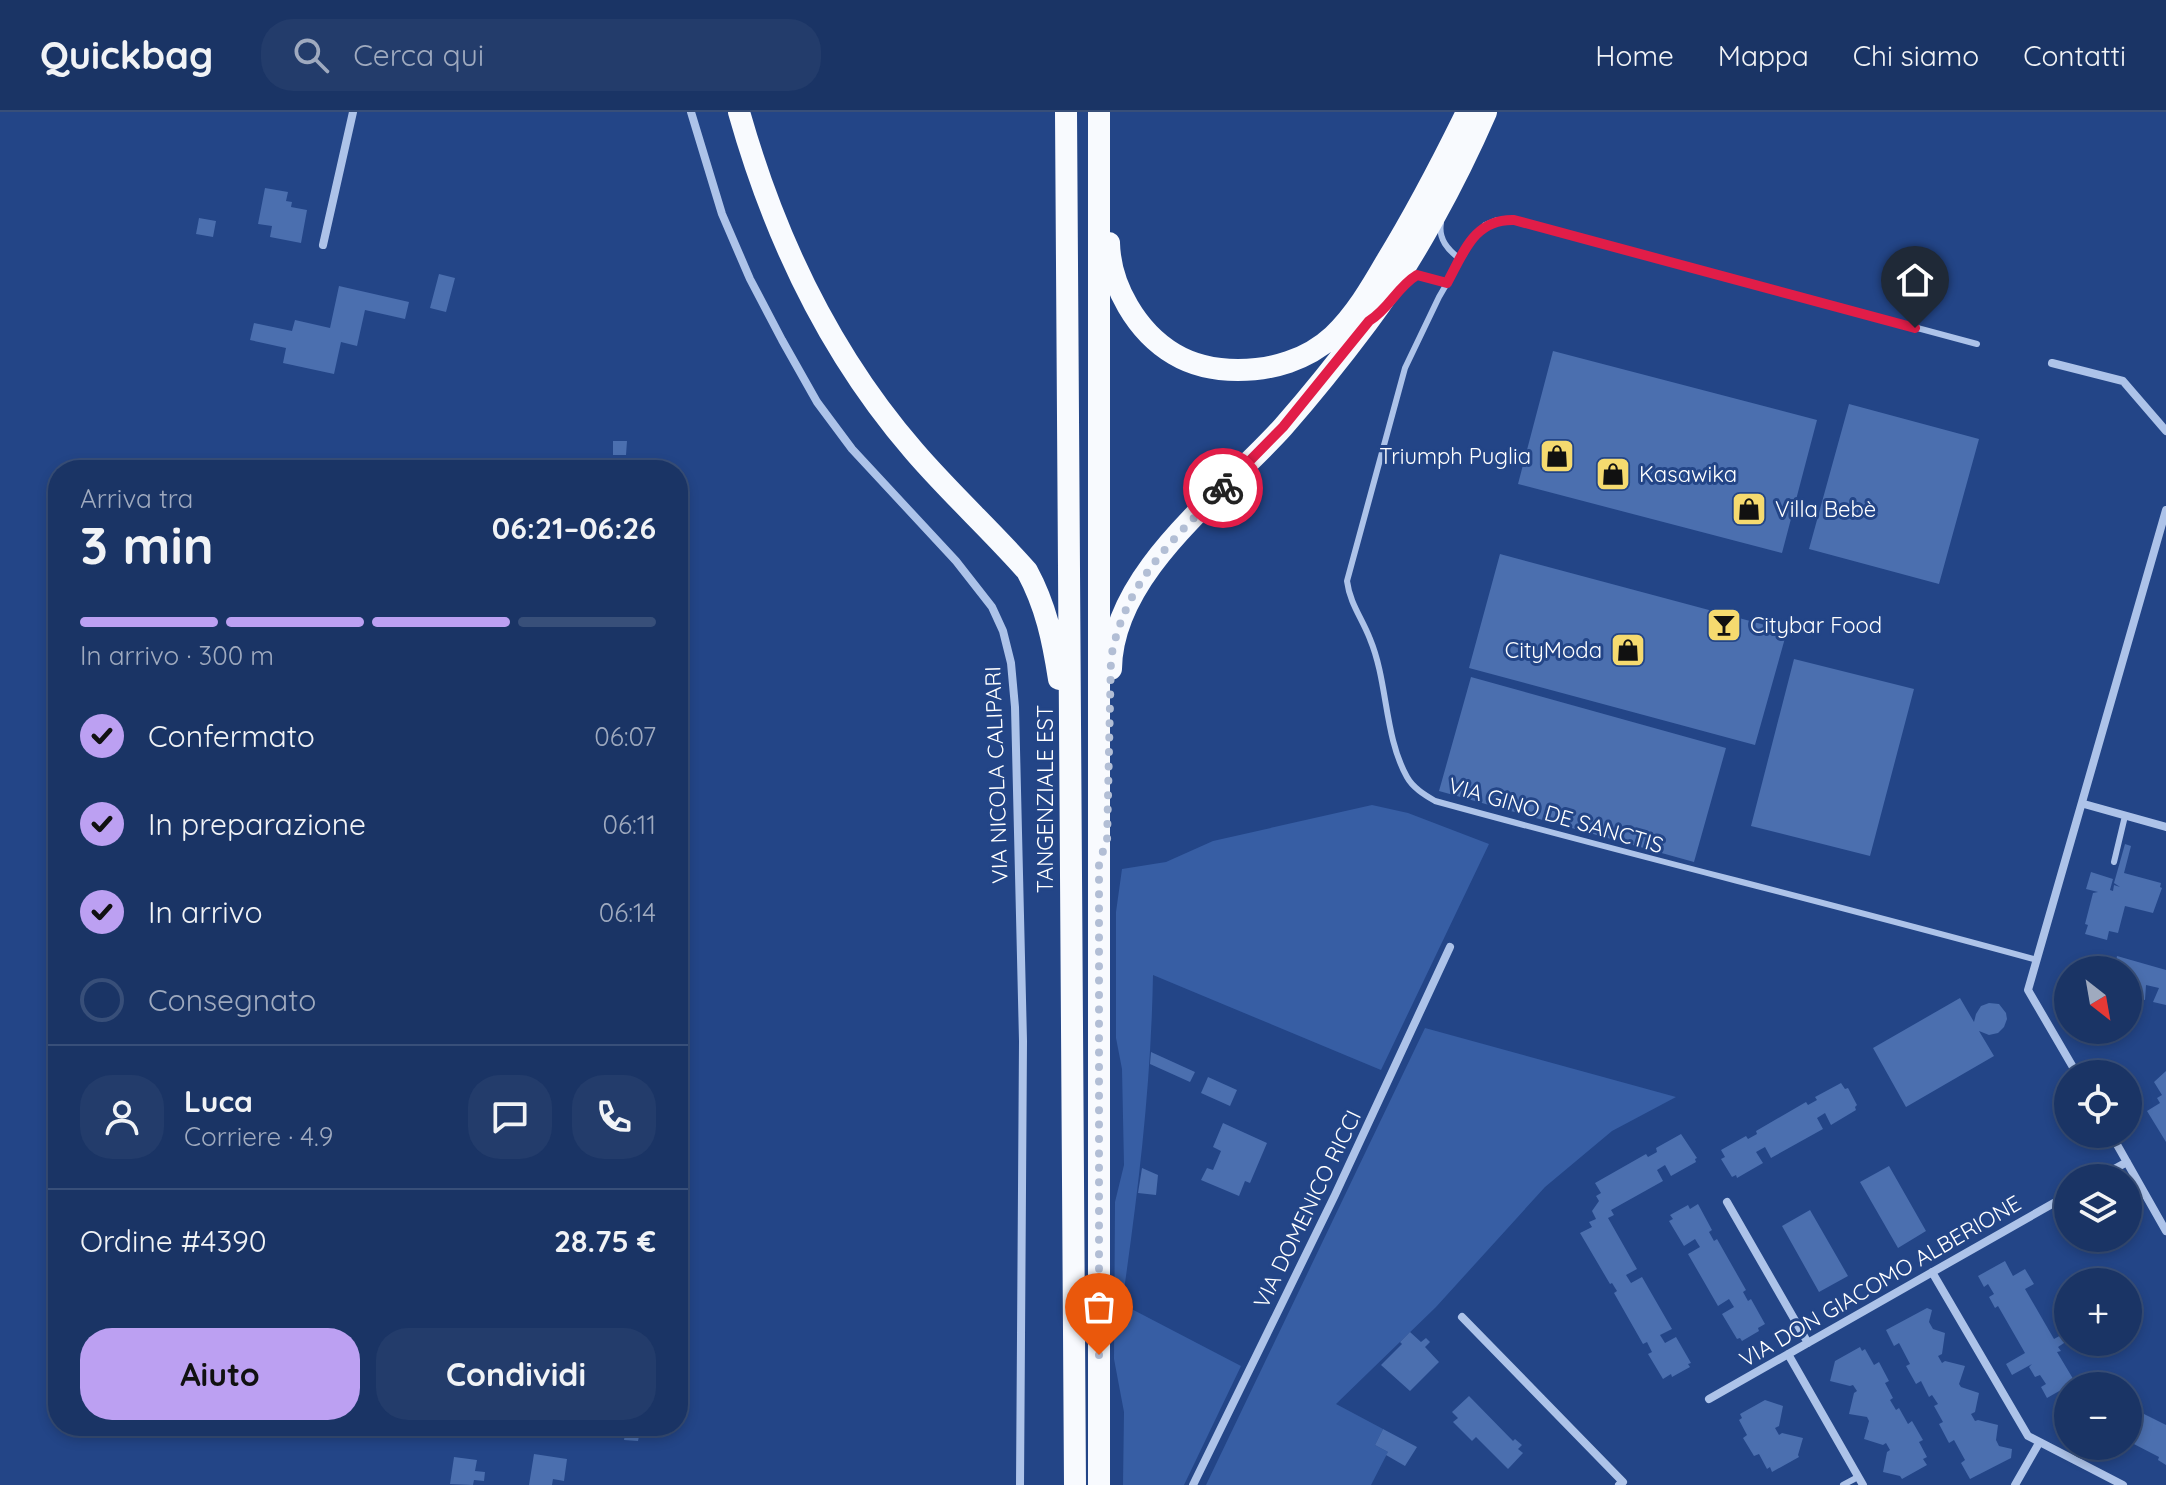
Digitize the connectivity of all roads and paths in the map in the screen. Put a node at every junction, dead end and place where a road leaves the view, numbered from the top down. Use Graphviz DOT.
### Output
graph roads {
  1 [pos="353,112"];
  2 [pos="691,112"];
  3 [pos="739,112"];
  4 [pos="1066,112"];
  5 [pos="1099,112"];
  6 [pos="1467,112"];
  7 [pos="1486,112"];
  8 [pos="1099,141"];
  9 [pos="1461,163"];
  10 [pos="323,245"];
  11 [pos="1460,259"];
  12 [pos="1447,283"];
  13 [pos="1369,321"];
  14 [pos="1977,344"];
  15 [pos="2052,363"];
  16 [pos="2166,431"];
  17 [pos="2166,510"];
  18 [pos="2084,804"];
  19 [pos="2125,816"];
  20 [pos="2166,827"];
  21 [pos="1099,860"];
  22 [pos="2114,862"];
  23 [pos="1071,869"];
  24 [pos="1450,947"];
  25 [pos="2037,960"];
  26 [pos="2069,1060"];
  27 [pos="2119,1148"];
  28 [pos="2127,1162"];
  29 [pos="2123,1164"];
  30 [pos="1727,1202"];
  31 [pos="2054,1203"];
  32 [pos="2166,1231"];
  33 [pos="1932,1272"];
  34 [pos="1462,1317"];
  35 [pos="1808,1343"];
  36 [pos="1788,1354"];
  37 [pos="1709,1399"];
  38 [pos="1099,1417"];
  39 [pos="2039,1443"];
  40 [pos="1860,1481"];
  41 [pos="1020,1485"];
  42 [pos="1075,1485"];
  43 [pos="1099,1485"];
  44 [pos="1110,1485"];
  45 [pos="1193,1485"];
  46 [pos="1619,1485"];
  47 [pos="1843,1485"];
  48 [pos="2015,1485"];
  49 [pos="2123,1485"];
  1 -- 10 [label="street"];
  2 -- 41 [label="street, VIA NICOLA CALIPARI"];
  3 -- 23 [label="highway"];
  4 -- 23 [label="highway, TANGENZIALE EST"];
  5 -- 8 [label="highway"];
  6 -- 8 [label="highway"];
  7 -- 9 [label="highway"];
  8 -- 21 [label="highway"];
  9 -- 11 [label="lane"];
  9 -- 13 [label="highway"];
  11 -- 12 [label="lane, VIA GINO DE SANCTIS"];
  11 -- 14 [label="lane, VIA GINO DE SANCTIS"];
  12 -- 13 [label="lane"];
  12 -- 25 [label="lane, VIA GINO DE SANCTIS"];
  13 -- 21 [label="highway"];
  15 -- 16 [label="street"];
  17 -- 18 [label="street"];
  18 -- 19 [label="street"];
  18 -- 25 [label="street"];
  19 -- 20 [label="street"];
  19 -- 22 [label="lane"];
  21 -- 38 [label="highway"];
  23 -- 42 [label="highway, TANGENZIALE EST"];
  24 -- 45 [label="street, VIA DOMENICO RICCI"];
  25 -- 26 [label="street"];
  27 -- 28 [label="street"];
  28 -- 29 [label="street"];
  28 -- 32 [label="street"];
  30 -- 35 [label="street"];
  31 -- 33 [label="street, VIA DON GIACOMO ALBERIONE"];
  33 -- 35 [label="street, VIA DON GIACOMO ALBERIONE"];
  33 -- 39 [label="street"];
  34 -- 46 [label="street"];
  35 -- 36 [label="street, VIA DON GIACOMO ALBERIONE"];
  36 -- 37 [label="street, VIA DON GIACOMO ALBERIONE"];
  36 -- 40 [label="street"];
  38 -- 43 [label="highway"];
  38 -- 44 [label="highway"];
  39 -- 48 [label="street"];
  39 -- 49 [label="street"];
  40 -- 47 [label="lane"];
}
